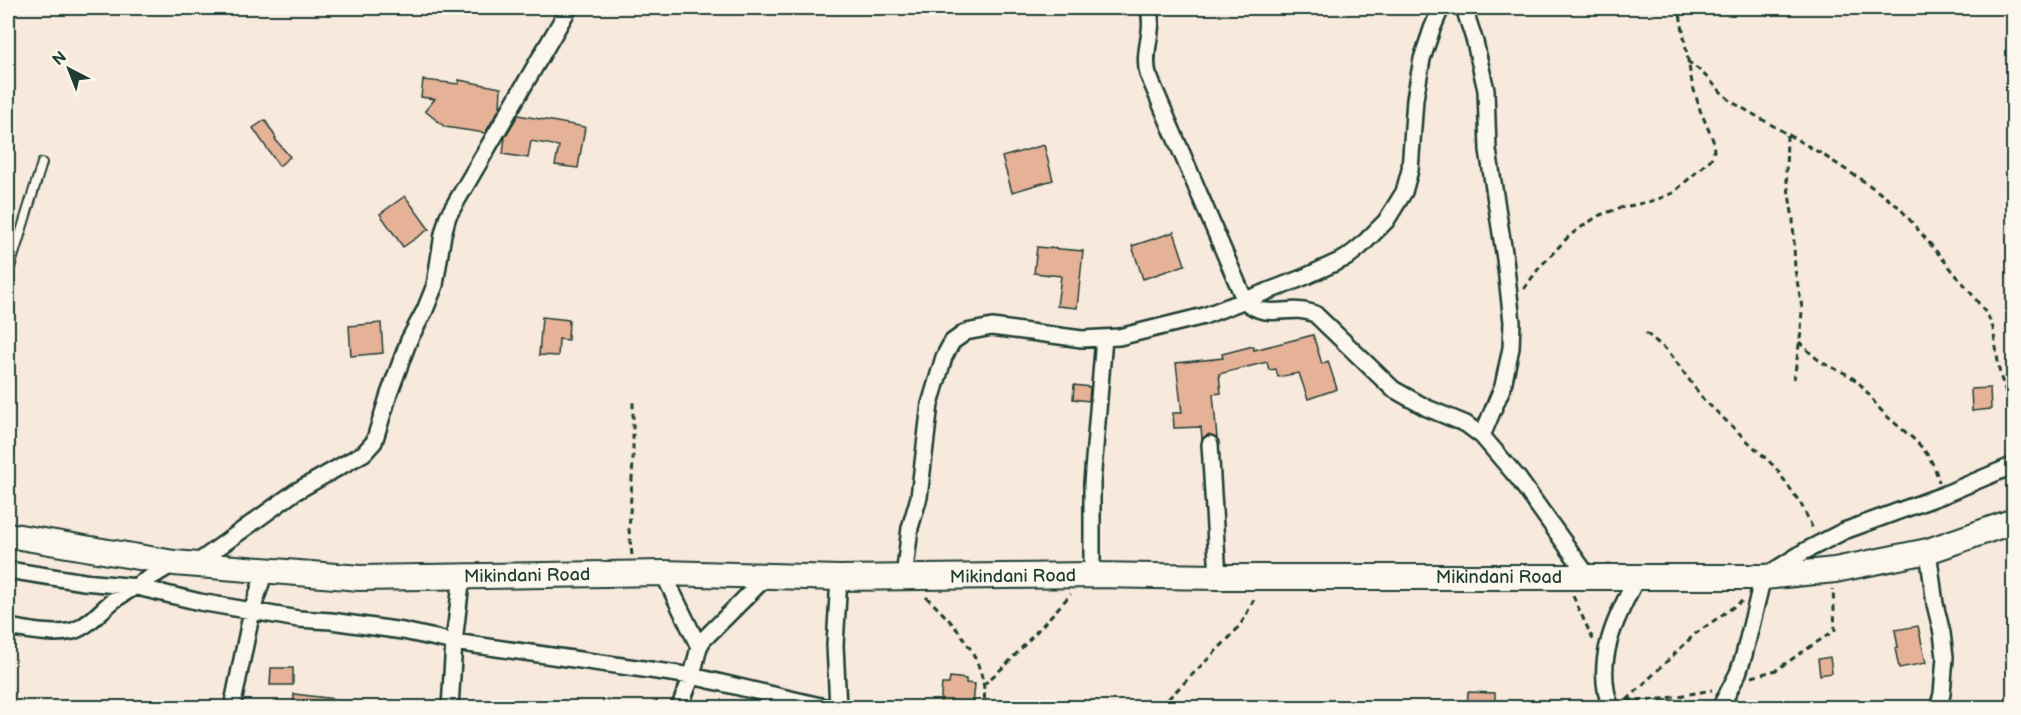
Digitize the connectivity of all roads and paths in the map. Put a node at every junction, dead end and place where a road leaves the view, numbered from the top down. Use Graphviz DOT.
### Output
graph roads {
  1 [pos="569,8"];
  2 [pos="1148,8"];
  3 [pos="1441,8"];
  4 [pos="1464,8"];
  5 [pos="1679,8"];
  6 [pos="1687,61"];
  7 [pos="1787,135"];
  8 [pos="42,163"];
  9 [pos="8,274"];
  10 [pos="1245,301"];
  11 [pos="1511,307"];
  12 [pos="1646,333"];
  13 [pos="1104,338"];
  14 [pos="1799,342"];
  15 [pos="1794,379"];
  16 [pos="633,402"];
  17 [pos="2013,415"];
  18 [pos="1482,436"];
  19 [pos="1210,444"];
  20 [pos="2013,465"];
  21 [pos="1943,495"];
  22 [pos="2013,521"];
  23 [pos="8,535"];
  24 [pos="1821,543"];
  25 [pos="1928,551"];
  26 [pos="184,564"];
  27 [pos="8,570"];
  28 [pos="1835,570"];
  29 [pos="265,571"];
  30 [pos="663,573"];
  31 [pos="636,574"];
  32 [pos="462,575"];
  33 [pos="1092,575"];
  34 [pos="767,576"];
  35 [pos="1564,576"];
  36 [pos="1588,576"];
  37 [pos="1638,576"];
  38 [pos="1218,577"];
  39 [pos="1266,577"];
  40 [pos="839,578"];
  41 [pos="904,578"];
  42 [pos="1762,583"];
  43 [pos="136,587"];
  44 [pos="252,611"];
  45 [pos="8,627"];
  46 [pos="454,642"];
  47 [pos="699,647"];
  48 [pos="1605,658"];
  49 [pos="692,676"];
  50 [pos="983,685"];
  51 [pos="1731,686"];
  52 [pos="1627,700"];
  53 [pos="232,708"];
  54 [pos="450,708"];
  55 [pos="679,708"];
  56 [pos="829,708"];
  57 [pos="838,708"];
  58 [pos="984,708"];
  59 [pos="1163,708"];
  60 [pos="1611,708"];
  61 [pos="1619,708"];
  62 [pos="1720,708"];
  63 [pos="1938,708"];
  1 -- 26 [label="street"];
  2 -- 10 [label="street"];
  3 -- 10 [label="street"];
  4 -- 11 [label="street"];
  5 -- 6 [label="path"];
  6 -- 7 [label="path"];
  6 -- 11 [label="path"];
  7 -- 14 [label="path"];
  7 -- 17 [label="path"];
  8 -- 9 [label="lane"];
  10 -- 13 [label="street"];
  10 -- 18 [label="street"];
  11 -- 18 [label="street"];
  12 -- 24 [label="path"];
  13 -- 33 [label="street"];
  13 -- 41 [label="street"];
  14 -- 15 [label="path"];
  14 -- 21 [label="path"];
  16 -- 31 [label="path"];
  18 -- 36 [label="street"];
  19 -- 38 [label="street"];
  20 -- 21 [label="street"];
  21 -- 24 [label="street"];
  22 -- 25 [label="highway, Mikindani Road"];
  23 -- 26 [label="highway, Mikindani Road"];
  24 -- 42 [label="street"];
  25 -- 28 [label="highway, Mikindani Road"];
  25 -- 63 [label="street"];
  26 -- 29 [label="highway, Mikindani Road"];
  26 -- 43 [label="street"];
  27 -- 43 [label="street"];
  28 -- 42 [label="highway, Mikindani Road"];
  28 -- 51 [label="path"];
  29 -- 32 [label="highway, Mikindani Road"];
  29 -- 44 [label="street"];
  30 -- 31 [label="highway, Mikindani Road"];
  30 -- 34 [label="highway, Mikindani Road"];
  30 -- 47 [label="street"];
  31 -- 32 [label="highway, Mikindani Road"];
  32 -- 46 [label="street"];
  33 -- 38 [label="highway, Mikindani Road"];
  33 -- 41 [label="highway, Mikindani Road"];
  33 -- 50 [label="path"];
  34 -- 40 [label="highway, Mikindani Road"];
  34 -- 47 [label="street"];
  35 -- 36 [label="highway, Mikindani Road"];
  35 -- 39 [label="highway, Mikindani Road"];
  35 -- 48 [label="path"];
  36 -- 37 [label="highway, Mikindani Road"];
  37 -- 42 [label="highway, Mikindani Road"];
  37 -- 48 [label="street"];
  38 -- 39 [label="highway, Mikindani Road"];
  39 -- 59 [label="path"];
  40 -- 41 [label="highway, Mikindani Road"];
  40 -- 57 [label="street"];
  41 -- 50 [label="path"];
  42 -- 51 [label="street"];
  42 -- 52 [label="path"];
  43 -- 44 [label="street"];
  43 -- 45 [label="street"];
  44 -- 46 [label="street"];
  44 -- 53 [label="street"];
  46 -- 49 [label="street"];
  46 -- 54 [label="street"];
  47 -- 49 [label="street"];
  48 -- 60 [label="street"];
  49 -- 55 [label="street"];
  49 -- 56 [label="street"];
  50 -- 58 [label="path"];
  51 -- 52 [label="path"];
  51 -- 62 [label="street"];
  52 -- 61 [label="path"];
}
